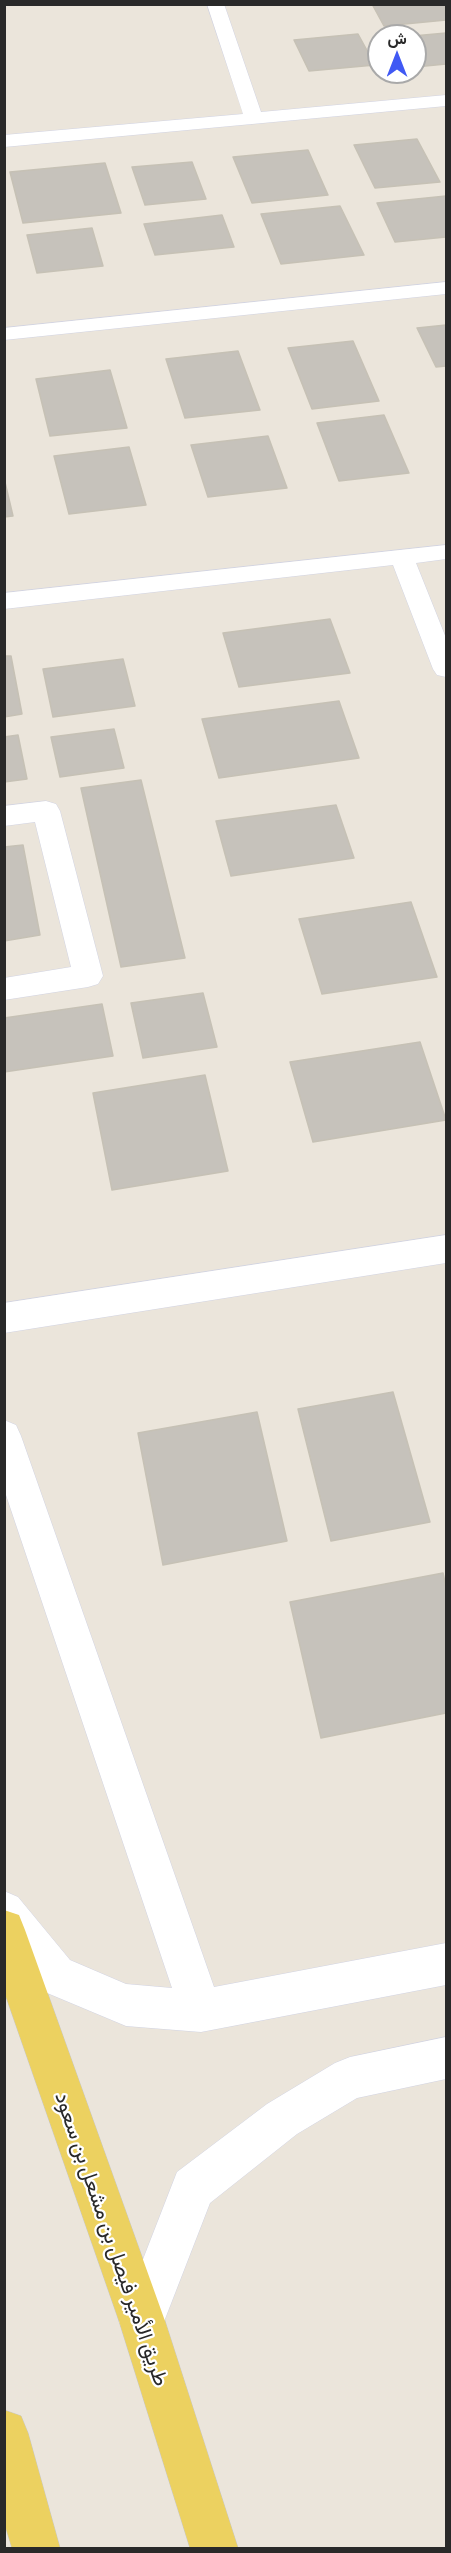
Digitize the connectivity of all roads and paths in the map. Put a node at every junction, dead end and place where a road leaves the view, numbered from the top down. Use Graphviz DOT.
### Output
graph roads {
  1 [pos="215,4"];
  2 [pos="447,101"];
  3 [pos="254,118"];
  4 [pos="4,141"];
  5 [pos="447,288"];
  6 [pos="4,334"];
  7 [pos="447,552"];
  8 [pos="402,557"];
  9 [pos="4,601"];
  10 [pos="447,669"];
  11 [pos="4,816"];
  12 [pos="4,989"];
  13 [pos="447,1249"];
  14 [pos="4,1318"];
  15 [pos="4,1436"];
  16 [pos="4,1911"];
  17 [pos="4,1930"];
  18 [pos="447,1964"];
  19 [pos="201,2011"];
  20 [pos="447,2058"];
  21 [pos="142,2321"];
  22 [pos="4,2433"];
  23 [pos="36,2548"];
  24 [pos="214,2548"];
  1 -- 3 [label="street"];
  2 -- 3 [label="street"];
  3 -- 4 [label="street"];
  5 -- 6 [label="street"];
  7 -- 8 [label="street"];
  8 -- 9 [label="street"];
  8 -- 10 [label="street"];
  11 -- 12 [label="street"];
  13 -- 14 [label="street"];
  15 -- 19 [label="street"];
  16 -- 19 [label="street"];
  17 -- 21 [label="main road, طريق الأمير فيصل بن مشعل بن سعود"];
  18 -- 19 [label="street"];
  20 -- 21 [label="street"];
  21 -- 24 [label="main road, طريق الأمير فيصل بن مشعل بن سعود"];
  22 -- 23 [label="main road"];
}
